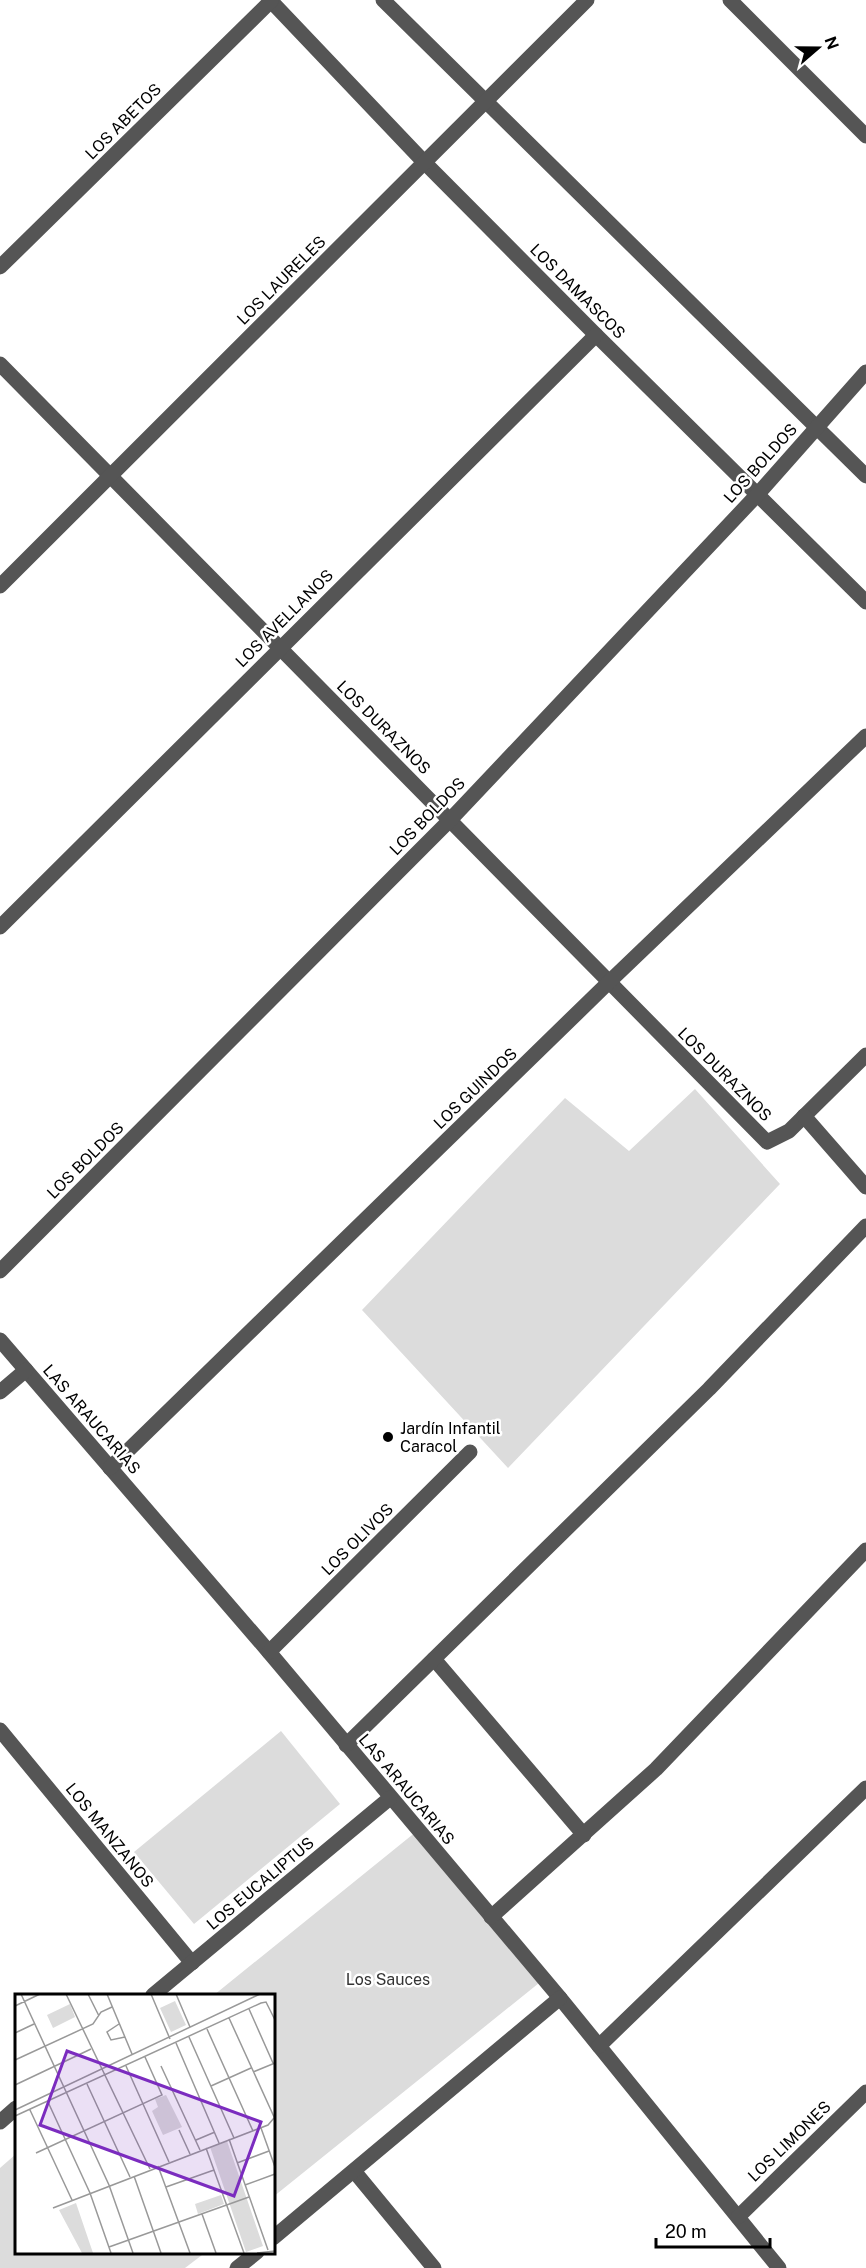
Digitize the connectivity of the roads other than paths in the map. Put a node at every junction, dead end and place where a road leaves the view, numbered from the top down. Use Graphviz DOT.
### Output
graph roads {
  1 [pos="271,0"];
  2 [pos="383,0"];
  3 [pos="586,0"];
  4 [pos="730,0"];
  5 [pos="485,101"];
  6 [pos="866,136"];
  7 [pos="424,162"];
  8 [pos="0,267"];
  9 [pos="596,335"];
  10 [pos="0,364"];
  11 [pos="866,372"];
  12 [pos="816,427"];
  13 [pos="110,476"];
  14 [pos="866,476"];
  15 [pos="757,495"];
  16 [pos="0,586"];
  17 [pos="866,602"];
  18 [pos="280,648"];
  19 [pos="866,736"];
  20 [pos="450,820"];
  21 [pos="0,927"];
  22 [pos="609,982"];
  23 [pos="866,1055"];
  24 [pos="804,1116"];
  25 [pos="866,1187"];
  26 [pos="866,1226"];
  27 [pos="0,1271"];
  28 [pos="0,1340"];
  29 [pos="26,1370"];
  30 [pos="0,1392"];
  31 [pos="470,1452"];
  32 [pos="110,1468"];
  33 [pos="866,1550"];
  34 [pos="268,1652"];
  35 [pos="434,1659"];
  36 [pos="0,1730"];
  37 [pos="346,1745"];
  38 [pos="866,1788"];
  39 [pos="390,1798"];
  40 [pos="584,1835"];
  41 [pos="491,1917"];
  42 [pos="192,1963"];
  43 [pos="154,1994"];
  44 [pos="560,1998"];
  45 [pos="599,2046"];
  46 [pos="866,2092"];
  47 [pos="15,2109"];
  48 [pos="0,2122"];
  49 [pos="354,2171"];
  50 [pos="738,2217"];
  51 [pos="274,2237"];
  52 [pos="256,2253"];
  53 [pos="237,2268"];
  54 [pos="434,2268"];
  55 [pos="779,2268"];
  1 -- 7 [label="street, LOS DAMASCOS"];
  1 -- 8 [label="street, LOS ABETOS"];
  2 -- 5 [label="street"];
  3 -- 5 [label="street, LOS LAURELES"];
  4 -- 6 [label="street"];
  5 -- 7 [label="street, LOS LAURELES"];
  5 -- 12 [label="street"];
  7 -- 9 [label="street, LOS DAMASCOS"];
  7 -- 13 [label="street, LOS LAURELES"];
  9 -- 15 [label="street, LOS DAMASCOS"];
  9 -- 18 [label="street, LOS AVELLANOS"];
  10 -- 13 [label="street, LOS DURAZNOS"];
  11 -- 12 [label="street, LOS BOLDOS"];
  12 -- 14 [label="street"];
  12 -- 15 [label="street, LOS BOLDOS"];
  13 -- 16 [label="street, LOS LAURELES"];
  13 -- 18 [label="street, LOS DURAZNOS"];
  15 -- 17 [label="street, LOS DAMASCOS"];
  15 -- 20 [label="street, LOS BOLDOS"];
  18 -- 20 [label="street, LOS DURAZNOS"];
  18 -- 21 [label="street, LOS AVELLANOS"];
  19 -- 22 [label="street, LOS GUINDOS"];
  20 -- 22 [label="street, LOS DURAZNOS"];
  20 -- 27 [label="street, LOS BOLDOS"];
  22 -- 24 [label="street, LOS DURAZNOS"];
  22 -- 32 [label="street, LOS GUINDOS"];
  23 -- 24 [label="street"];
  24 -- 25 [label="street"];
  26 -- 35 [label="street"];
  28 -- 29 [label="street, LAS ARAUCARIAS"];
  29 -- 30 [label="street"];
  29 -- 32 [label="street, LAS ARAUCARIAS"];
  31 -- 34 [label="street, LOS OLIVOS"];
  32 -- 34 [label="street, LAS ARAUCARIAS"];
  33 -- 40 [label="street"];
  34 -- 37 [label="street, LAS ARAUCARIAS"];
  35 -- 37 [label="street"];
  35 -- 40 [label="street"];
  36 -- 42 [label="street, LOS MANZANOS"];
  37 -- 39 [label="street, LAS ARAUCARIAS"];
  38 -- 45 [label="street"];
  39 -- 41 [label="street, LAS ARAUCARIAS"];
  39 -- 42 [label="street, LOS EUCALIPTUS"];
  40 -- 41 [label="street"];
  41 -- 44 [label="street, LAS ARAUCARIAS"];
  42 -- 43 [label="street, LOS EUCALIPTUS"];
  44 -- 45 [label="street, LAS ARAUCARIAS"];
  44 -- 49 [label="street"];
  45 -- 50 [label="street, LAS ARAUCARIAS"];
  46 -- 50 [label="street, LOS LIMONES"];
  47 -- 48 [label="street"];
  49 -- 51 [label="street"];
  49 -- 54 [label="street"];
  50 -- 55 [label="street, LAS ARAUCARIAS"];
  52 -- 53 [label="street"];
}
